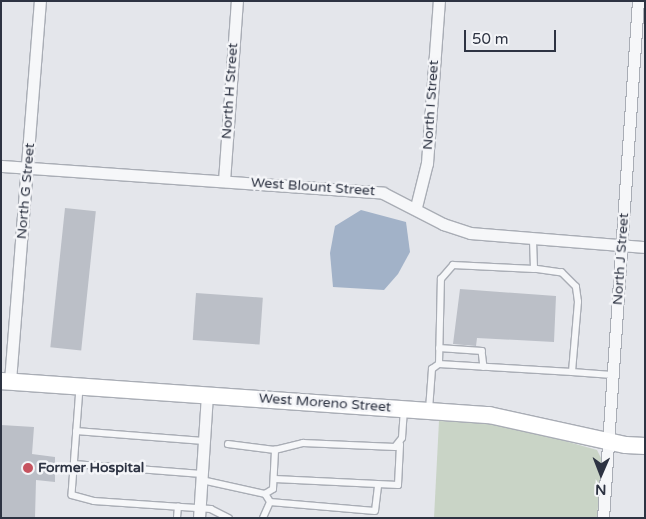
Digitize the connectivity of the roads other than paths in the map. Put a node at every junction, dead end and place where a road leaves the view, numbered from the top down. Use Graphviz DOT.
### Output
graph roads {
  1 [pos="40,1"];
  2 [pos="237,1"];
  3 [pos="439,1"];
  4 [pos="639,1"];
  5 [pos="645,2"];
  6 [pos="1,166"];
  7 [pos="28,168"];
  8 [pos="224,181"];
  9 [pos="416,208"];
  10 [pos="534,238"];
  11 [pos="622,245"];
  12 [pos="645,247"];
  13 [pos="534,270"];
  14 [pos="439,348"];
  15 [pos="439,364"];
  16 [pos="484,366"];
  17 [pos="572,372"];
  18 [pos="613,376"];
  19 [pos="6,381"];
  20 [pos="80,386"];
  21 [pos="207,395"];
  22 [pos="405,409"];
  23 [pos="429,410"];
  24 [pos="76,431"];
  25 [pos="204,441"];
  26 [pos="608,441"];
  27 [pos="228,444"];
  28 [pos="400,445"];
  29 [pos="645,446"];
  30 [pos="276,450"];
  31 [pos="74,464"];
  32 [pos="202,477"];
  33 [pos="275,479"];
  34 [pos="378,486"];
  35 [pos="265,494"];
  36 [pos="270,502"];
  37 [pos="178,507"];
  38 [pos="200,513"];
  39 [pos="177,518"];
  40 [pos="229,518"];
  41 [pos="263,518"];
  42 [pos="603,518"];
  1 -- 7 [label="street, North G Street"];
  2 -- 8 [label="street, North H Street"];
  3 -- 9 [label="street, North I Street"];
  4 -- 5 [label="street"];
  4 -- 11 [label="street, North J Street"];
  6 -- 7 [label="street, West Blount Street"];
  7 -- 8 [label="street, West Blount Street"];
  7 -- 19 [label="street, North G Street"];
  8 -- 9 [label="street, West Blount Street"];
  9 -- 10 [label="street, West Blount Street"];
  10 -- 11 [label="street, West Blount Street"];
  10 -- 13 [label="lane"];
  11 -- 12 [label="street, West Blount Street"];
  11 -- 18 [label="street, North J Street"];
  13 -- 14 [label="lane"];
  13 -- 17 [label="lane"];
  14 -- 15 [label="lane"];
  14 -- 16 [label="lane"];
  15 -- 16 [label="lane"];
  15 -- 23 [label="lane"];
  16 -- 17 [label="lane"];
  17 -- 18 [label="lane"];
  18 -- 26 [label="street, North J Street"];
  19 -- 20 [label="street, West Moreno Street"];
  20 -- 21 [label="street, West Moreno Street"];
  20 -- 24 [label="lane"];
  21 -- 22 [label="street, West Moreno Street"];
  21 -- 25 [label="street"];
  22 -- 23 [label="street, West Moreno Street"];
  22 -- 28 [label="lane"];
  23 -- 26 [label="street, West Moreno Street"];
  24 -- 25 [label="lane"];
  24 -- 31 [label="lane"];
  25 -- 32 [label="street"];
  26 -- 29 [label="street, West Moreno Street"];
  26 -- 42 [label="street, North J Street"];
  27 -- 30 [label="lane"];
  28 -- 30 [label="lane"];
  28 -- 34 [label="lane"];
  30 -- 33 [label="lane"];
  31 -- 32 [label="lane"];
  31 -- 37 [label="lane"];
  32 -- 35 [label="lane"];
  32 -- 38 [label="street"];
  33 -- 34 [label="lane"];
  33 -- 35 [label="lane"];
  34 -- 36 [label="lane"];
  35 -- 36 [label="lane"];
  36 -- 41 [label="lane"];
  37 -- 38 [label="lane"];
  37 -- 39 [label="lane"];
  38 -- 40 [label="lane"];
}
